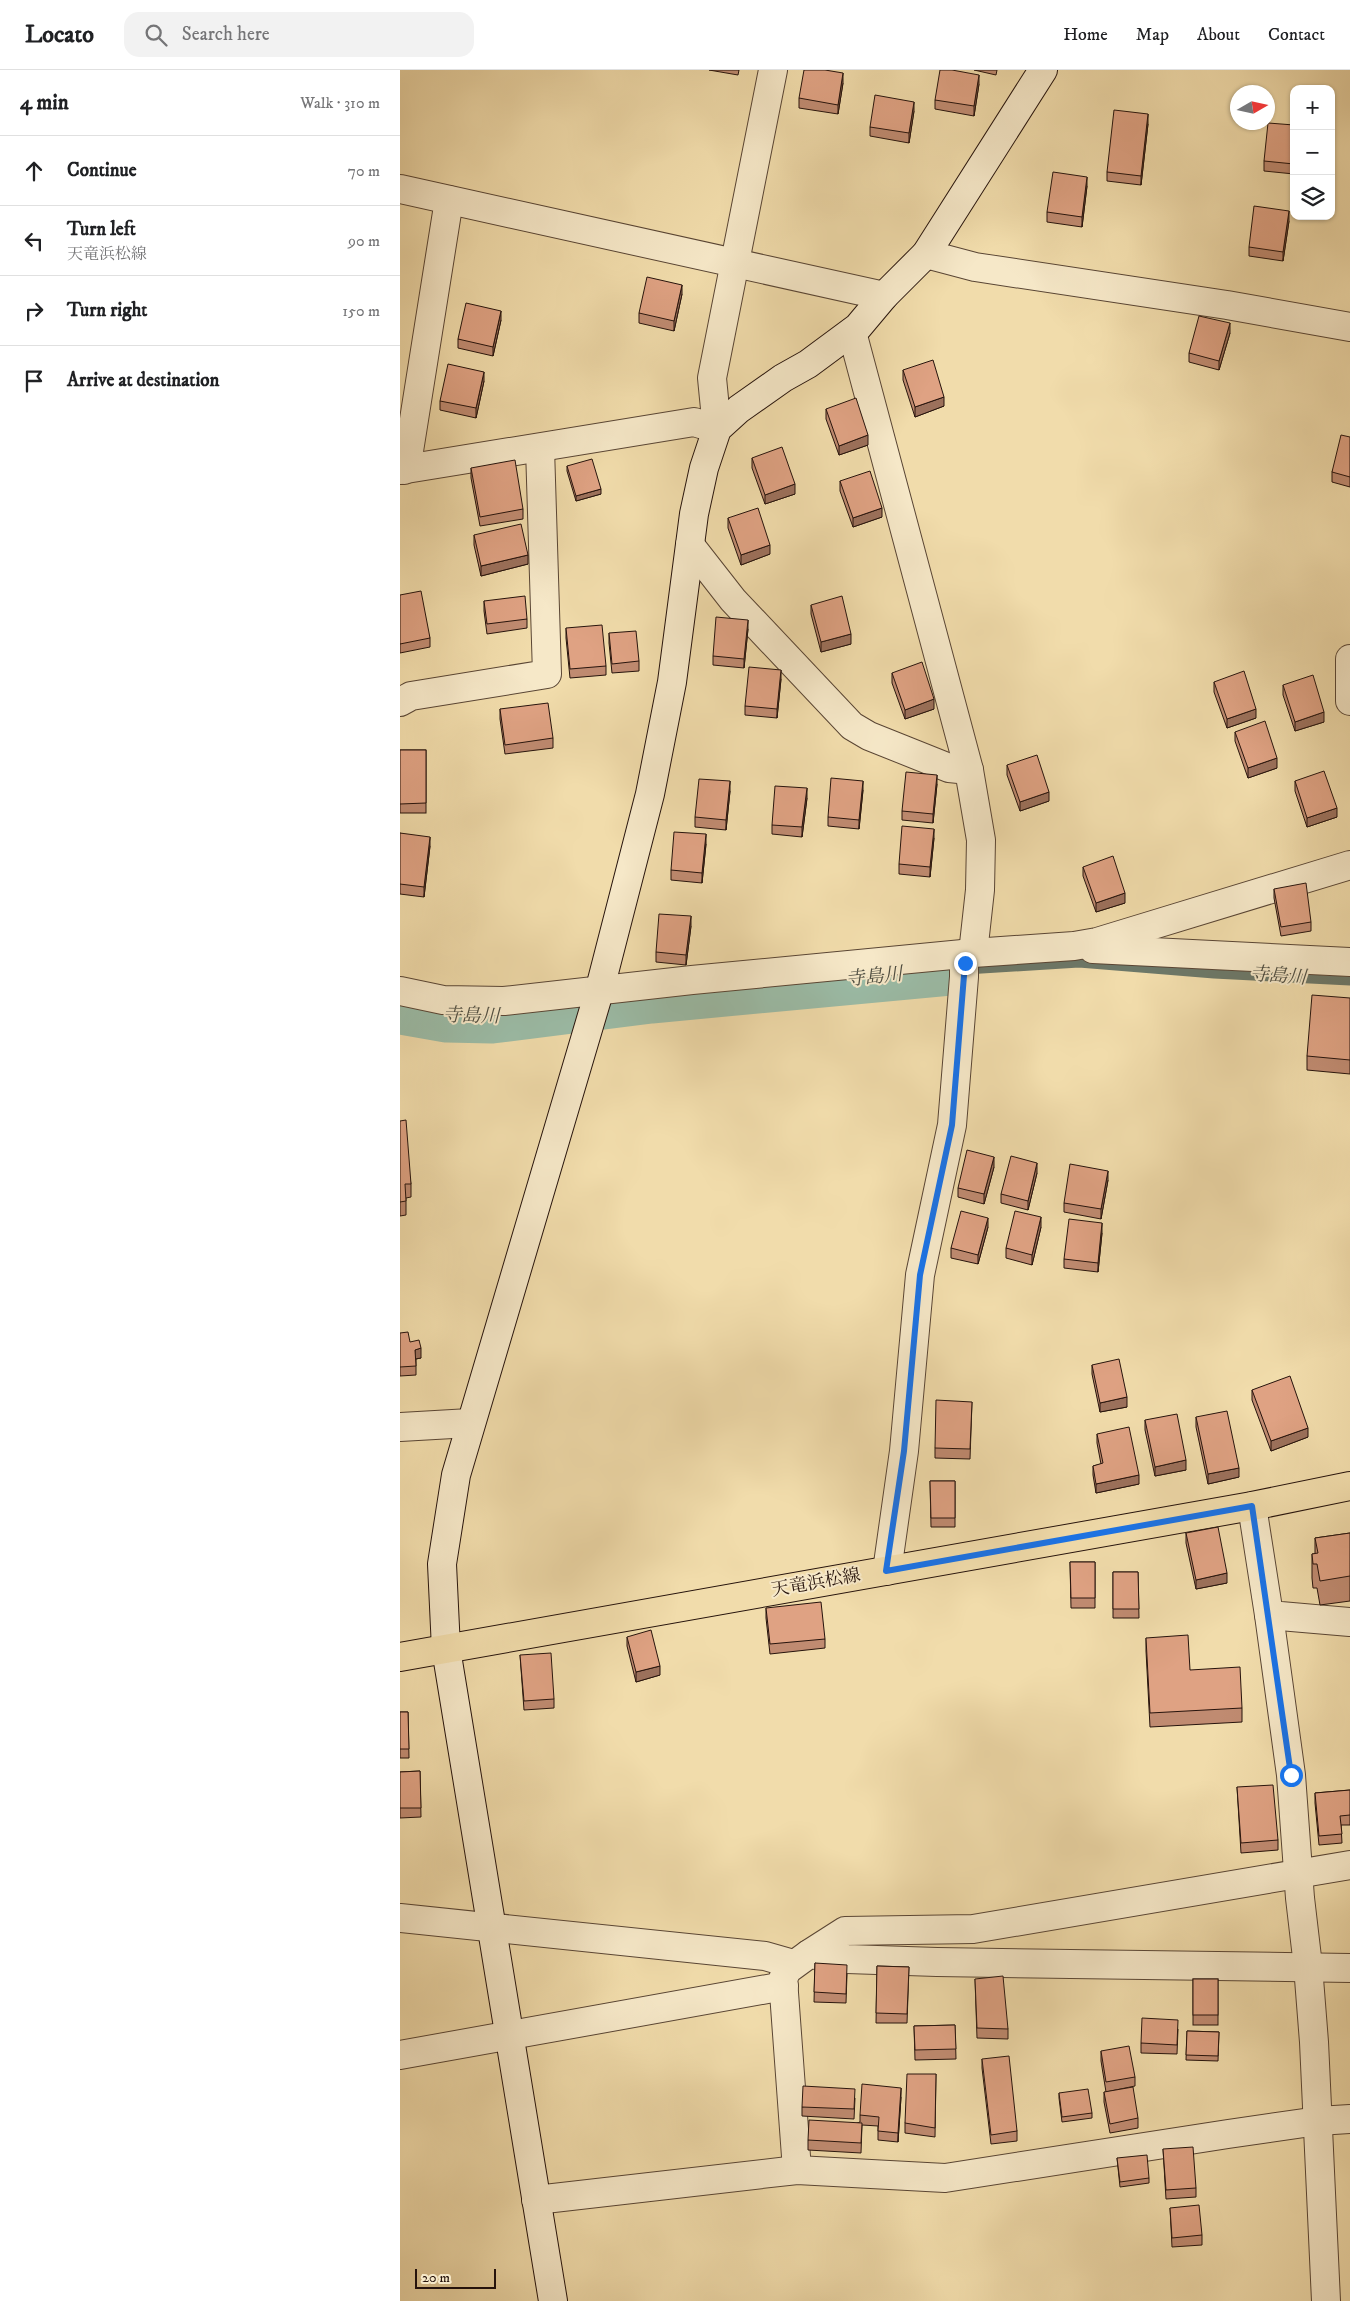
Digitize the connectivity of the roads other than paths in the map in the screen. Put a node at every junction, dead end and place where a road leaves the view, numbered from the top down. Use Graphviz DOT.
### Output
graph roads {
  1 [pos="773,70"];
  2 [pos="1043,70"];
  3 [pos="400,189"];
  4 [pos="449,200"];
  5 [pos="926,254"];
  6 [pos="734,263"];
  7 [pos="884,296"];
  8 [pos="1350,327"];
  9 [pos="852,332"];
  10 [pos="717,429"];
  11 [pos="540,448"];
  12 [pos="402,470"];
  13 [pos="690,545"];
  14 [pos="1350,659"];
  15 [pos="400,702"];
  16 [pos="1350,702"];
  17 [pos="969,770"];
  18 [pos="1350,865"];
  19 [pos="1074,946"];
  20 [pos="967,962"];
  21 [pos="1350,962"];
  22 [pos="400,991"];
  23 [pos="596,1001"];
  24 [pos="470,1424"];
  25 [pos="400,1427"];
  26 [pos="1350,1486"];
  27 [pos="1252,1506"];
  28 [pos="886,1571"];
  29 [pos="1269,1614"];
  30 [pos="1350,1622"];
  31 [pos="446,1649"];
  32 [pos="400,1657"];
  33 [pos="1350,1865"];
  34 [pos="1298,1872"];
  35 [pos="400,1918"];
  36 [pos="493,1928"];
  37 [pos="1308,1966"];
  38 [pos="796,1968"];
  39 [pos="1350,1968"];
  40 [pos="511,2036"];
  41 [pos="400,2055"];
  42 [pos="1350,2119"];
  43 [pos="1318,2121"];
  44 [pos="797,2170"];
  45 [pos="536,2200"];
  46 [pos="553,2301"];
  47 [pos="1326,2301"];
  1 -- 6 [label="street"];
  2 -- 5 [label="street"];
  3 -- 4 [label="street"];
  4 -- 6 [label="street"];
  4 -- 12 [label="street"];
  5 -- 7 [label="street"];
  5 -- 8 [label="street"];
  6 -- 7 [label="street"];
  6 -- 10 [label="street"];
  7 -- 9 [label="street"];
  9 -- 10 [label="street"];
  9 -- 17 [label="street"];
  10 -- 11 [label="street"];
  10 -- 13 [label="street"];
  11 -- 12 [label="street"];
  11 -- 15 [label="street"];
  13 -- 17 [label="street"];
  13 -- 23 [label="street"];
  14 -- 16 [label="street"];
  17 -- 20 [label="street"];
  18 -- 19 [label="street"];
  19 -- 20 [label="street"];
  19 -- 21 [label="street"];
  20 -- 23 [label="street"];
  20 -- 28 [label="street"];
  22 -- 23 [label="street"];
  23 -- 24 [label="street"];
  24 -- 25 [label="street"];
  24 -- 31 [label="street"];
  26 -- 27 [label="main road, 天竜浜松線"];
  27 -- 28 [label="main road, 天竜浜松線"];
  27 -- 29 [label="street"];
  28 -- 31 [label="main road, 天竜浜松線"];
  29 -- 30 [label="street"];
  29 -- 34 [label="street"];
  31 -- 32 [label="main road, 天竜浜松線"];
  31 -- 36 [label="street"];
  33 -- 34 [label="street"];
  34 -- 37 [label="street"];
  34 -- 38 [label="street"];
  35 -- 36 [label="street"];
  36 -- 38 [label="street"];
  36 -- 40 [label="street"];
  37 -- 38 [label="street"];
  37 -- 39 [label="street"];
  37 -- 43 [label="street"];
  38 -- 40 [label="street"];
  38 -- 44 [label="street"];
  40 -- 41 [label="street"];
  40 -- 45 [label="street"];
  42 -- 43 [label="street"];
  43 -- 44 [label="street"];
  43 -- 47 [label="street"];
  44 -- 45 [label="street"];
  45 -- 46 [label="street"];
}
